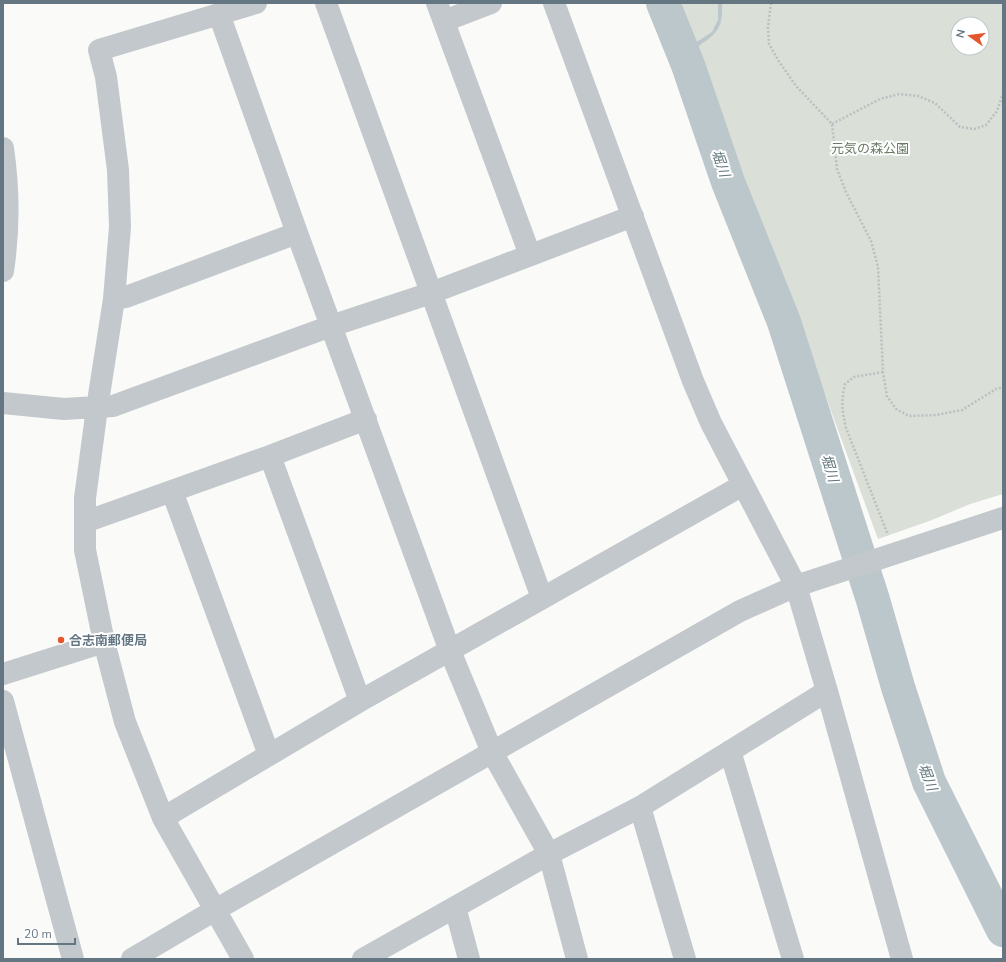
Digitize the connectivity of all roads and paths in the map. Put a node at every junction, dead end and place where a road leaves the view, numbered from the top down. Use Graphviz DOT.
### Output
graph roads {
  1 [pos="256,3"];
  2 [pos="326,3"];
  3 [pos="491,3"];
  4 [pos="554,3"];
  5 [pos="771,3"];
  6 [pos="440,12"];
  7 [pos="220,14"];
  8 [pos="1003,93"];
  9 [pos="832,124"];
  10 [pos="3,148"];
  11 [pos="633,216"];
  12 [pos="297,233"];
  13 [pos="530,256"];
  14 [pos="3,271"];
  15 [pos="432,293"];
  16 [pos="114,300"];
  17 [pos="331,326"];
  18 [pos="883,372"];
  19 [pos="1003,387"];
  20 [pos="3,403"];
  21 [pos="97,408"];
  22 [pos="366,419"];
  23 [pos="270,456"];
  24 [pos="743,485"];
  25 [pos="172,491"];
  26 [pos="1003,518"];
  27 [pos="85,522"];
  28 [pos="892,554"];
  29 [pos="796,586"];
  30 [pos="542,598"];
  31 [pos="104,642"];
  32 [pos="450,651"];
  33 [pos="3,674"];
  34 [pos="827,691"];
  35 [pos="3,701"];
  36 [pos="360,701"];
  37 [pos="730,751"];
  38 [pos="492,752"];
  39 [pos="269,755"];
  40 [pos="640,807"];
  41 [pos="163,818"];
  42 [pos="549,854"];
  43 [pos="455,907"];
  44 [pos="215,910"];
  45 [pos="73,959"];
  46 [pos="132,959"];
  47 [pos="243,959"];
  48 [pos="364,959"];
  49 [pos="469,959"];
  50 [pos="577,959"];
  51 [pos="685,959"];
  52 [pos="793,959"];
  53 [pos="902,959"];
  1 -- 7 [label="street"];
  2 -- 15 [label="street"];
  3 -- 6 [label="street"];
  4 -- 11 [label="street"];
  5 -- 9 [label="path"];
  6 -- 13 [label="street"];
  7 -- 12 [label="street"];
  7 -- 16 [label="street"];
  8 -- 9 [label="path"];
  9 -- 18 [label="path"];
  10 -- 14 [label="street"];
  11 -- 13 [label="street"];
  11 -- 24 [label="street"];
  12 -- 16 [label="street"];
  12 -- 17 [label="street"];
  13 -- 15 [label="street"];
  15 -- 17 [label="street"];
  15 -- 30 [label="street"];
  16 -- 21 [label="street"];
  17 -- 21 [label="street"];
  17 -- 22 [label="street"];
  18 -- 19 [label="path"];
  18 -- 28 [label="path"];
  20 -- 21 [label="street"];
  21 -- 27 [label="street"];
  22 -- 23 [label="street"];
  22 -- 32 [label="street"];
  23 -- 25 [label="street"];
  23 -- 36 [label="street"];
  24 -- 29 [label="street"];
  24 -- 30 [label="street"];
  25 -- 27 [label="street"];
  25 -- 39 [label="street"];
  26 -- 28 [label="street"];
  27 -- 31 [label="street"];
  28 -- 29 [label="street"];
  29 -- 34 [label="street"];
  29 -- 38 [label="street"];
  30 -- 32 [label="street"];
  31 -- 33 [label="street"];
  31 -- 41 [label="street"];
  32 -- 36 [label="street"];
  32 -- 38 [label="street"];
  34 -- 37 [label="street"];
  34 -- 53 [label="street"];
  35 -- 45 [label="street"];
  36 -- 39 [label="street"];
  37 -- 40 [label="street"];
  37 -- 52 [label="street"];
  38 -- 42 [label="street"];
  38 -- 44 [label="street"];
  39 -- 41 [label="street"];
  40 -- 42 [label="street"];
  40 -- 51 [label="street"];
  41 -- 44 [label="street"];
  42 -- 43 [label="street"];
  42 -- 50 [label="street"];
  43 -- 48 [label="street"];
  43 -- 49 [label="street"];
  44 -- 46 [label="street"];
  44 -- 47 [label="street"];
}
